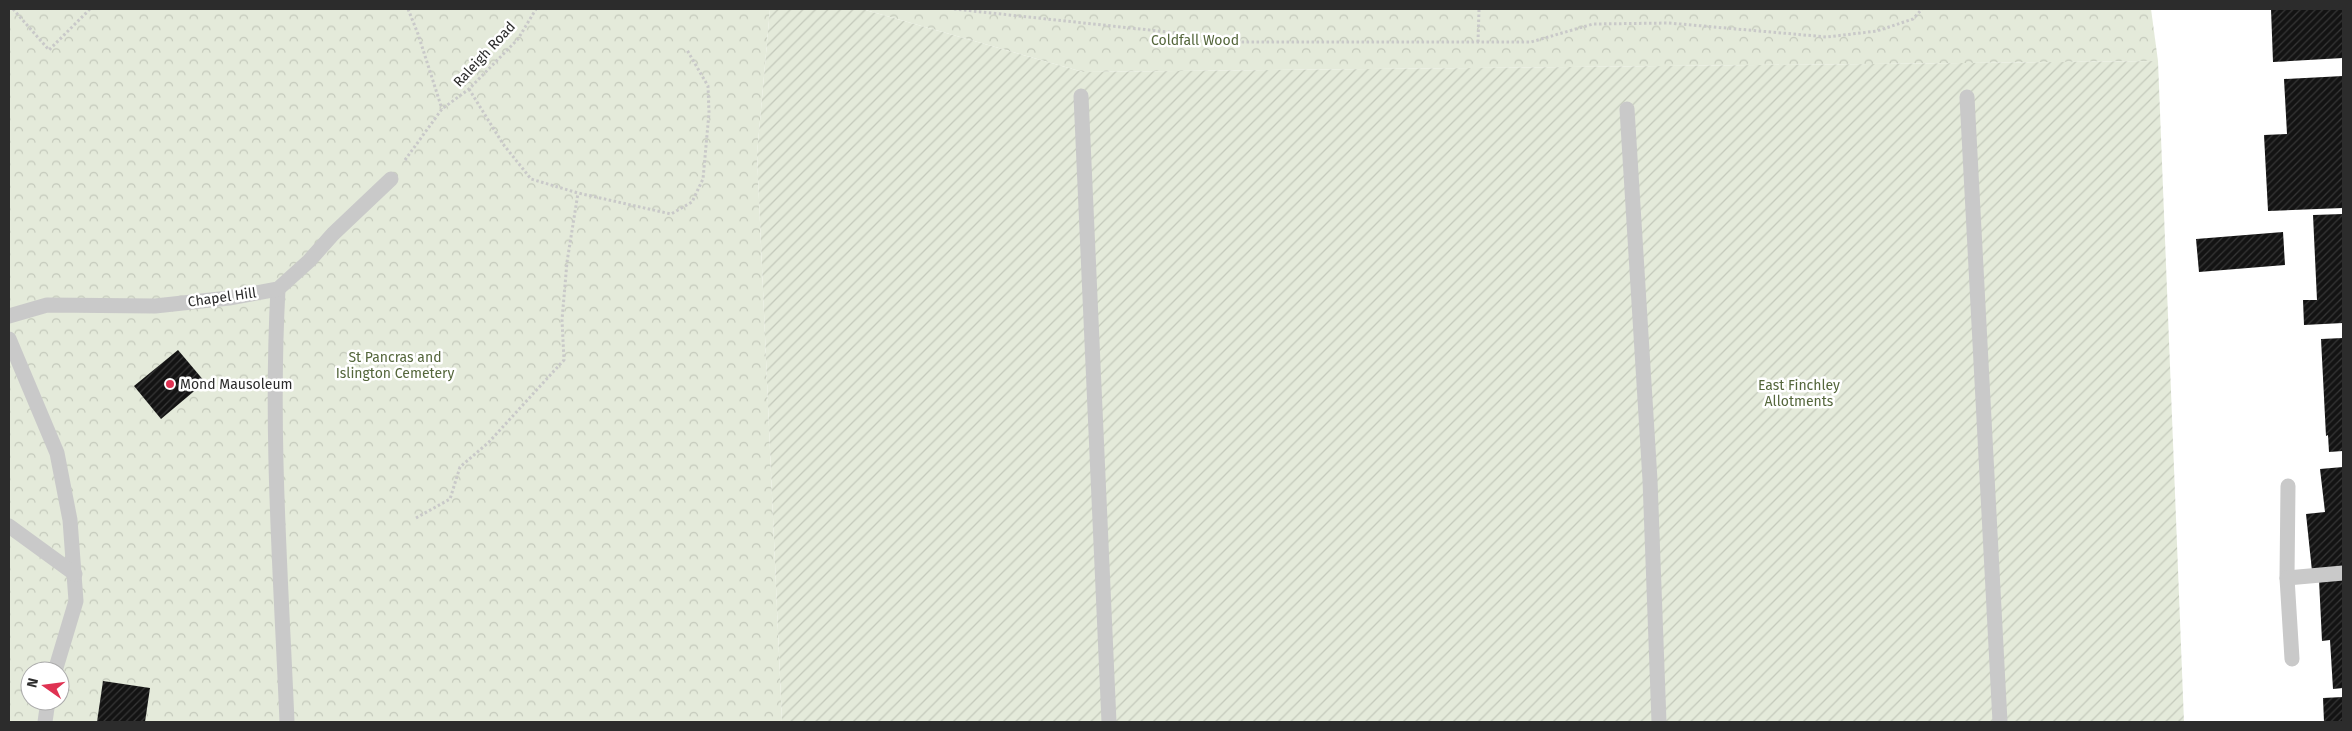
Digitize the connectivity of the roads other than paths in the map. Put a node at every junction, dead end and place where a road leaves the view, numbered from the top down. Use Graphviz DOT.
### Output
graph roads {
  1 [pos="1081,96"];
  2 [pos="1967,97"];
  3 [pos="1628,109"];
  4 [pos="391,179"];
  5 [pos="278,289"];
  6 [pos="9,316"];
  7 [pos="9,339"];
  8 [pos="2288,486"];
  9 [pos="9,526"];
  10 [pos="2343,572"];
  11 [pos="75,574"];
  12 [pos="2287,578"];
  13 [pos="2292,659"];
  14 [pos="58,661"];
  15 [pos="287,722"];
  16 [pos="1109,722"];
  17 [pos="1659,722"];
  18 [pos="2000,722"];
  1 -- 16 [label="lane"];
  2 -- 18 [label="lane"];
  3 -- 17 [label="lane"];
  4 -- 5 [label="lane"];
  5 -- 6 [label="lane, Chapel Hill"];
  5 -- 15 [label="lane"];
  7 -- 11 [label="lane"];
  8 -- 12 [label="lane"];
  9 -- 11 [label="lane"];
  10 -- 12 [label="lane"];
  11 -- 14 [label="lane"];
  12 -- 13 [label="lane"];
}
